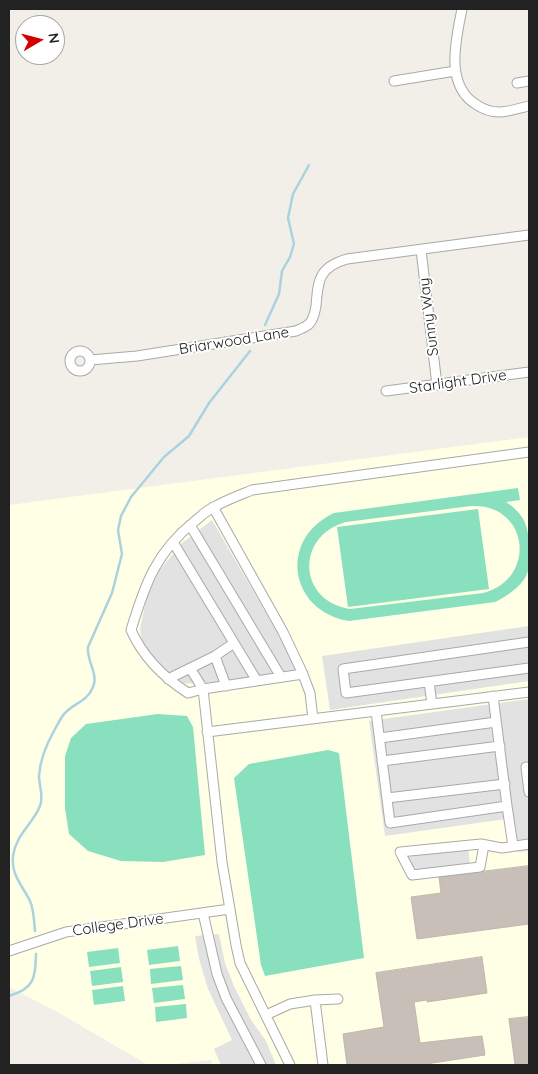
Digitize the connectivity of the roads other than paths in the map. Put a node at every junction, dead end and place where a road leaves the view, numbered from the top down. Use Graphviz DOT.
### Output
graph roads {
  1 [pos="462,9"];
  2 [pos="455,71"];
  3 [pos="394,81"];
  4 [pos="529,81"];
  5 [pos="517,83"];
  6 [pos="529,106"];
  7 [pos="529,235"];
  8 [pos="421,250"];
  9 [pos="90,360"];
  10 [pos="529,372"];
  11 [pos="438,385"];
  12 [pos="386,391"];
  13 [pos="529,452"];
  14 [pos="213,507"];
  15 [pos="190,525"];
  16 [pos="173,542"];
  17 [pos="529,642"];
  18 [pos="234,643"];
  19 [pos="215,656"];
  20 [pos="190,668"];
  21 [pos="529,668"];
  22 [pos="303,674"];
  23 [pos="281,677"];
  24 [pos="168,679"];
  25 [pos="257,681"];
  26 [pos="429,682"];
  27 [pos="226,686"];
  28 [pos="202,689"];
  29 [pos="529,692"];
  30 [pos="493,696"];
  31 [pos="432,704"];
  32 [pos="376,711"];
  33 [pos="313,720"];
  34 [pos="496,722"];
  35 [pos="207,732"];
  36 [pos="380,738"];
  37 [pos="500,746"];
  38 [pos="382,761"];
  39 [pos="526,767"];
  40 [pos="505,784"];
  41 [pos="529,792"];
  42 [pos="387,798"];
  43 [pos="507,806"];
  44 [pos="529,844"];
  45 [pos="484,845"];
  46 [pos="513,846"];
  47 [pos="230,909"];
  48 [pos="203,913"];
  49 [pos="9,951"];
  50 [pos="338,999"];
  51 [pos="315,1000"];
  52 [pos="266,1015"];
  53 [pos="261,1065"];
  54 [pos="290,1065"];
  55 [pos="323,1065"];
  1 -- 2 [label="street"];
  2 -- 3 [label="street"];
  2 -- 6 [label="street"];
  4 -- 5 [label="street"];
  7 -- 8 [label="street, Briarwood Lane"];
  8 -- 9 [label="street, Briarwood Lane"];
  8 -- 11 [label="street, Sunny Way"];
  10 -- 11 [label="street, Starlight Drive"];
  11 -- 12 [label="street, Starlight Drive"];
  13 -- 14 [label="street"];
  14 -- 15 [label="street"];
  14 -- 22 [label="street"];
  15 -- 16 [label="street"];
  15 -- 23 [label="street"];
  16 -- 18 [label="street"];
  16 -- 24 [label="street"];
  17 -- 26 [label="street"];
  18 -- 19 [label="street"];
  18 -- 25 [label="street"];
  19 -- 20 [label="street"];
  19 -- 27 [label="street"];
  20 -- 24 [label="street"];
  20 -- 28 [label="street"];
  21 -- 26 [label="street"];
  22 -- 23 [label="street"];
  22 -- 33 [label="street"];
  23 -- 25 [label="street"];
  24 -- 28 [label="street"];
  25 -- 27 [label="street"];
  26 -- 31 [label="street"];
  27 -- 28 [label="street"];
  28 -- 35 [label="street"];
  29 -- 30 [label="street"];
  30 -- 31 [label="street"];
  30 -- 34 [label="street"];
  31 -- 32 [label="street"];
  32 -- 33 [label="street"];
  32 -- 36 [label="street"];
  33 -- 35 [label="street"];
  34 -- 36 [label="street"];
  34 -- 37 [label="street"];
  35 -- 47 [label="street"];
  36 -- 38 [label="street"];
  37 -- 38 [label="street"];
  37 -- 40 [label="street"];
  38 -- 42 [label="street"];
  39 -- 41 [label="street"];
  40 -- 42 [label="street"];
  40 -- 43 [label="street"];
  42 -- 43 [label="street"];
  43 -- 46 [label="street"];
  44 -- 46 [label="street"];
  45 -- 45 [label="street"];
  45 -- 46 [label="street"];
  47 -- 48 [label="street, College Drive"];
  47 -- 52 [label="street"];
  48 -- 49 [label="street, College Drive"];
  48 -- 53 [label="street"];
  50 -- 51 [label="street"];
  51 -- 52 [label="street"];
  51 -- 55 [label="street"];
  52 -- 54 [label="street"];
}
